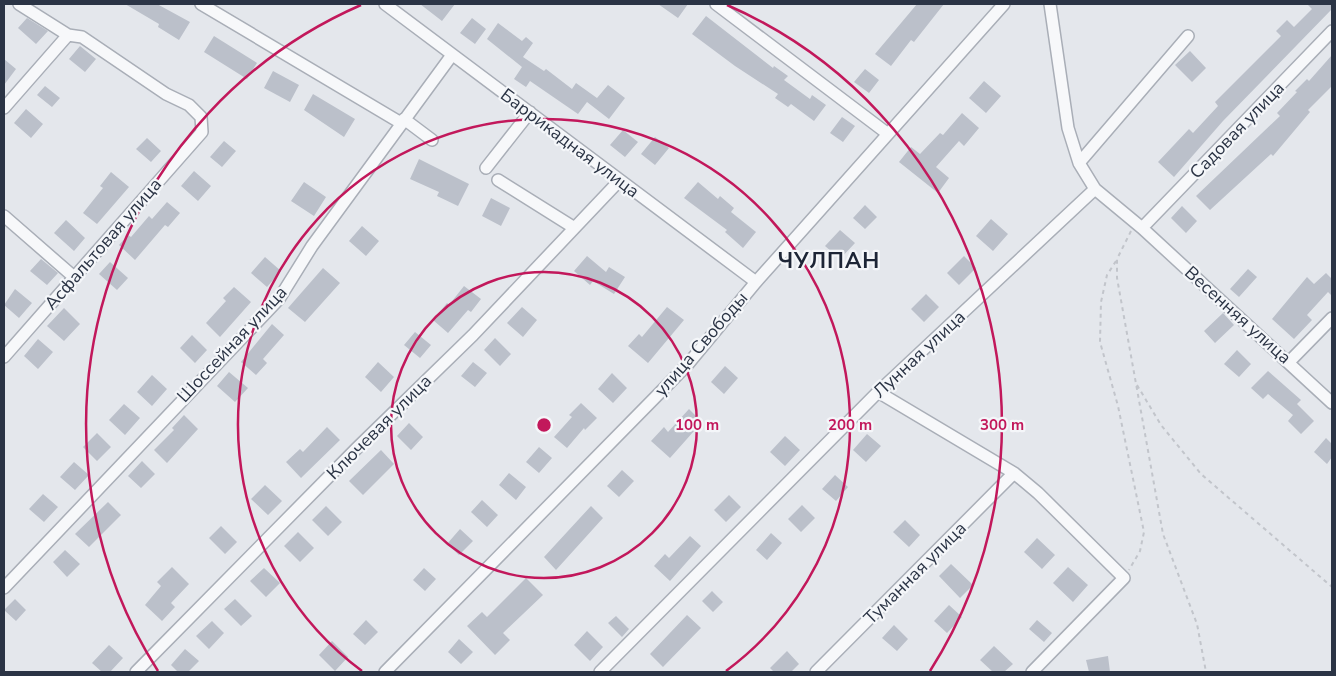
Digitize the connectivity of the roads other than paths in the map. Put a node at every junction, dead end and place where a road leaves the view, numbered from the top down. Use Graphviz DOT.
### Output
graph roads {
  1 [pos="19,4"];
  2 [pos="201,4"];
  3 [pos="385,4"];
  4 [pos="717,4"];
  5 [pos="1004,4"];
  6 [pos="1050,4"];
  7 [pos="1332,31"];
  8 [pos="68,35"];
  9 [pos="1188,36"];
  10 [pos="452,54"];
  11 [pos="4,108"];
  12 [pos="530,112"];
  13 [pos="403,121"];
  14 [pos="888,134"];
  15 [pos="432,140"];
  16 [pos="1079,163"];
  17 [pos="486,168"];
  18 [pos="498,180"];
  19 [pos="620,180"];
  20 [pos="1095,189"];
  21 [pos="4,216"];
  22 [pos="1139,225"];
  23 [pos="573,227"];
  24 [pos="74,278"];
  25 [pos="756,282"];
  26 [pos="1332,318"];
  27 [pos="4,357"];
  28 [pos="1289,362"];
  29 [pos="878,392"];
  30 [pos="1332,403"];
  31 [pos="1014,473"];
  32 [pos="4,588"];
  33 [pos="136,672"];
  34 [pos="385,672"];
  35 [pos="600,672"];
  36 [pos="816,672"];
  37 [pos="1032,672"];
  1 -- 8 [label="street"];
  2 -- 13 [label="street"];
  3 -- 10 [label="street, Баррикадная улица"];
  4 -- 14 [label="street"];
  5 -- 14 [label="street, улица Свободы"];
  6 -- 16 [label="street, Весенняя улица"];
  7 -- 22 [label="street, Садовая улица"];
  8 -- 11 [label="street"];
  8 -- 24 [label="street, Асфальтовая улица"];
  9 -- 16 [label="street"];
  10 -- 12 [label="street, Баррикадная улица"];
  10 -- 13 [label="street, Шоссейная улица"];
  12 -- 17 [label="street"];
  12 -- 19 [label="street, Баррикадная улица"];
  13 -- 15 [label="street"];
  13 -- 32 [label="street, Шоссейная улица"];
  14 -- 25 [label="street, улица Свободы"];
  16 -- 20 [label="street, Весенняя улица"];
  18 -- 23 [label="street"];
  19 -- 23 [label="street, Ключевая улица"];
  19 -- 25 [label="street, Баррикадная улица"];
  20 -- 22 [label="street, Весенняя улица"];
  20 -- 29 [label="street, Лунная улица"];
  21 -- 24 [label="street"];
  22 -- 28 [label="street, Весенняя улица"];
  23 -- 33 [label="street, Ключевая улица"];
  24 -- 27 [label="street, Асфальтовая улица"];
  25 -- 34 [label="street, улица Свободы"];
  26 -- 28 [label="street"];
  28 -- 30 [label="street, Весенняя улица"];
  29 -- 31 [label="street"];
  29 -- 35 [label="street, Лунная улица"];
  31 -- 36 [label="street, Туманная улица"];
  31 -- 37 [label="street"];
}
